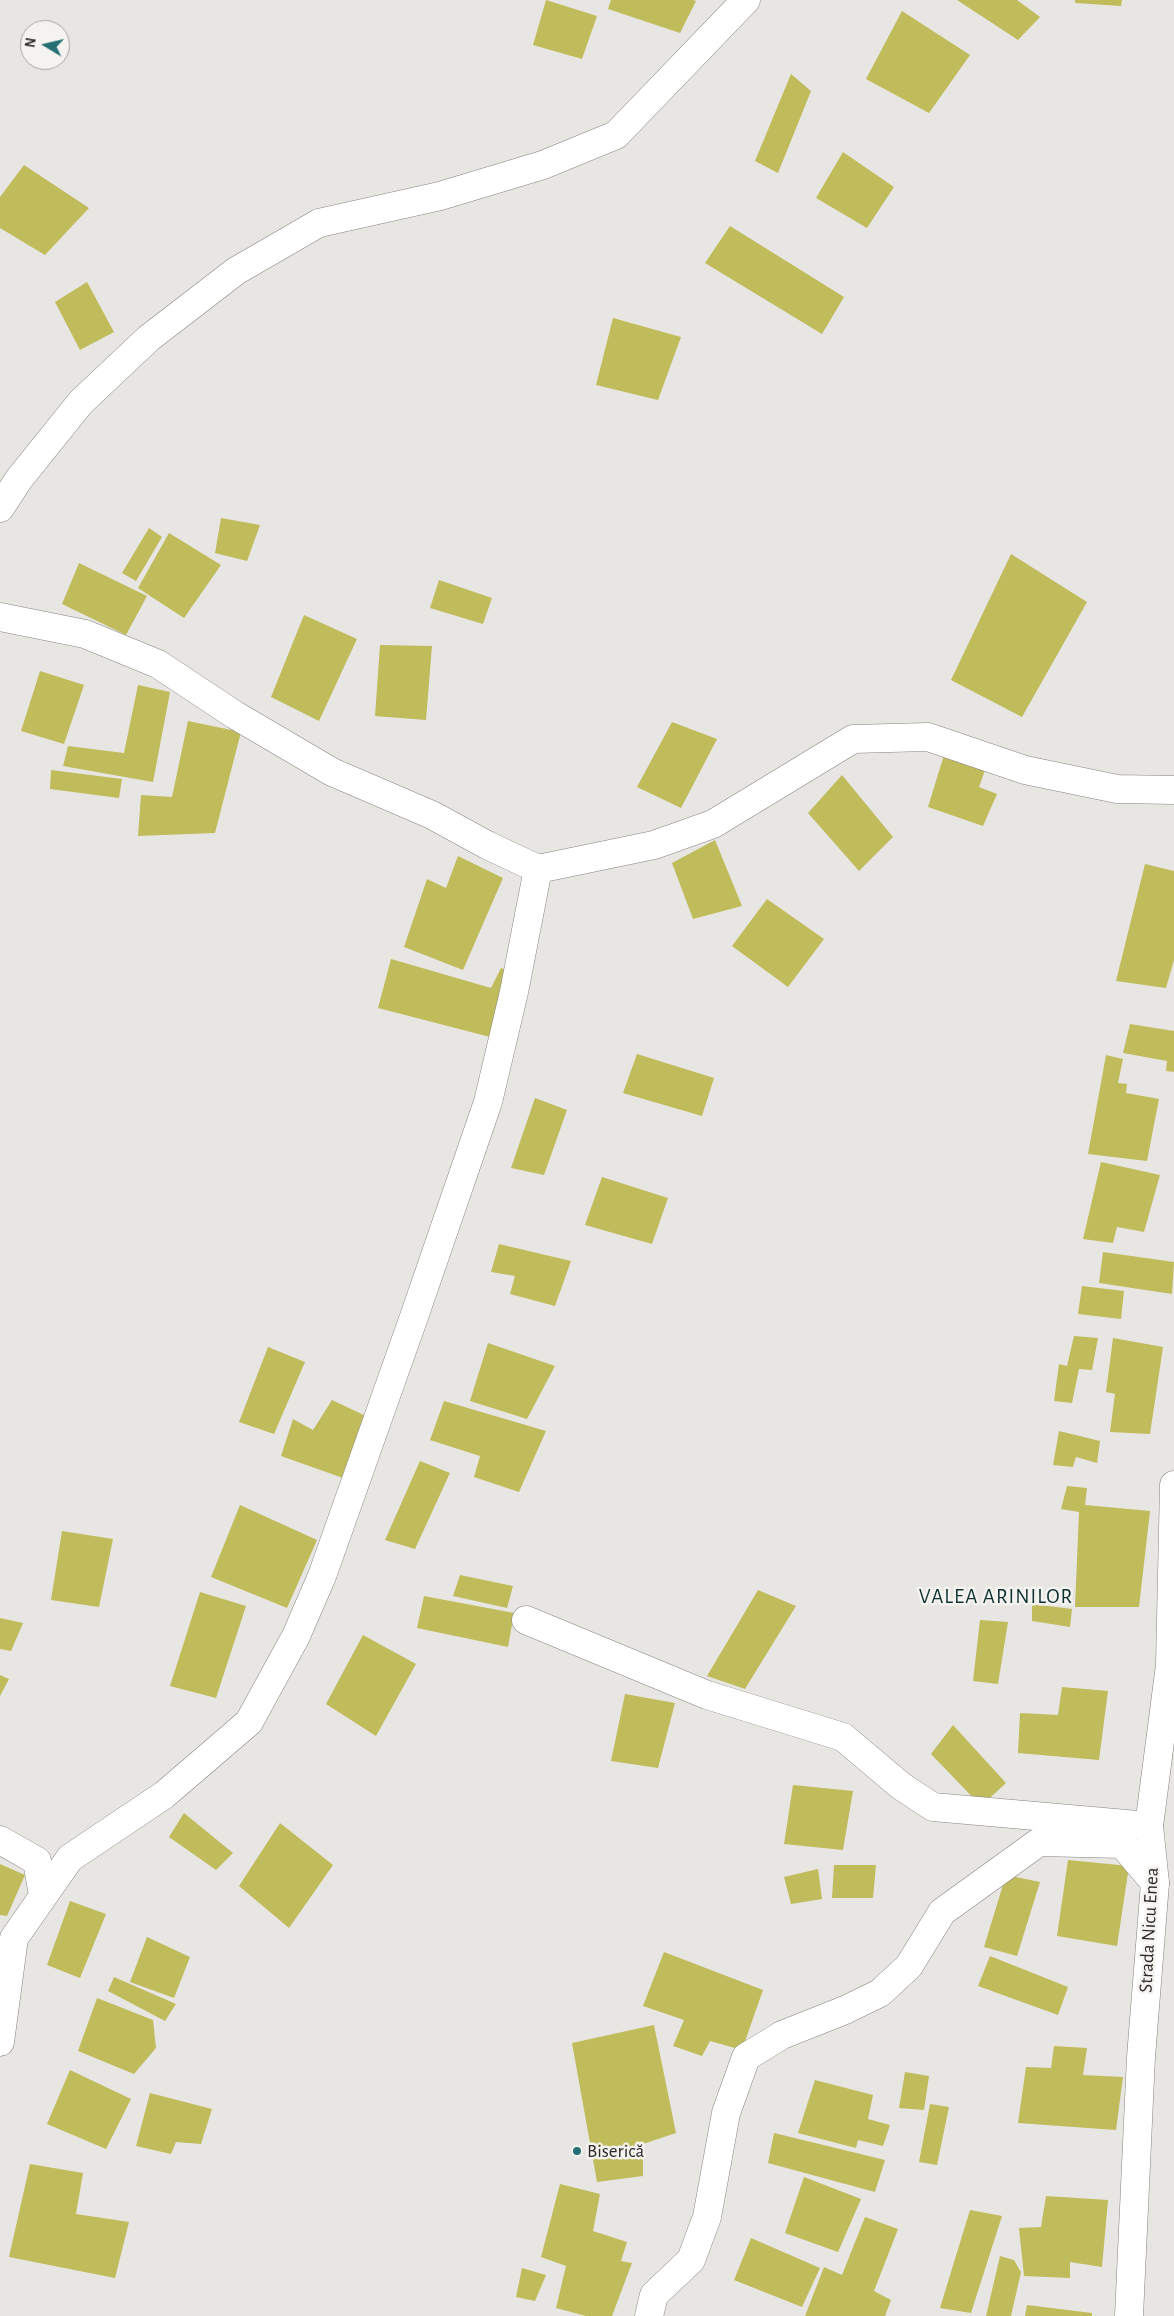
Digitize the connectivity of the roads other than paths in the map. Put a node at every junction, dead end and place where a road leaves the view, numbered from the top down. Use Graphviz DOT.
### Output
graph roads {
  1 [pos="746,0"];
  2 [pos="0,508"];
  3 [pos="0,617"];
  4 [pos="1174,790"];
  5 [pos="538,869"];
  6 [pos="1174,1485"];
  7 [pos="526,1620"];
  8 [pos="1148,1826"];
  9 [pos="0,1840"];
  10 [pos="1155,1883"];
  11 [pos="44,1895"];
  12 [pos="0,2042"];
  13 [pos="649,2316"];
  14 [pos="1129,2316"];
  1 -- 2 [label="street"];
  3 -- 5 [label="street"];
  4 -- 5 [label="street"];
  5 -- 11 [label="street"];
  6 -- 8 [label="street, Strada Nicu Enea"];
  7 -- 8 [label="street"];
  8 -- 10 [label="street, Strada Nicu Enea"];
  9 -- 11 [label="street"];
  10 -- 13 [label="street"];
  10 -- 14 [label="street, Strada Nicu Enea"];
  11 -- 12 [label="street"];
}
